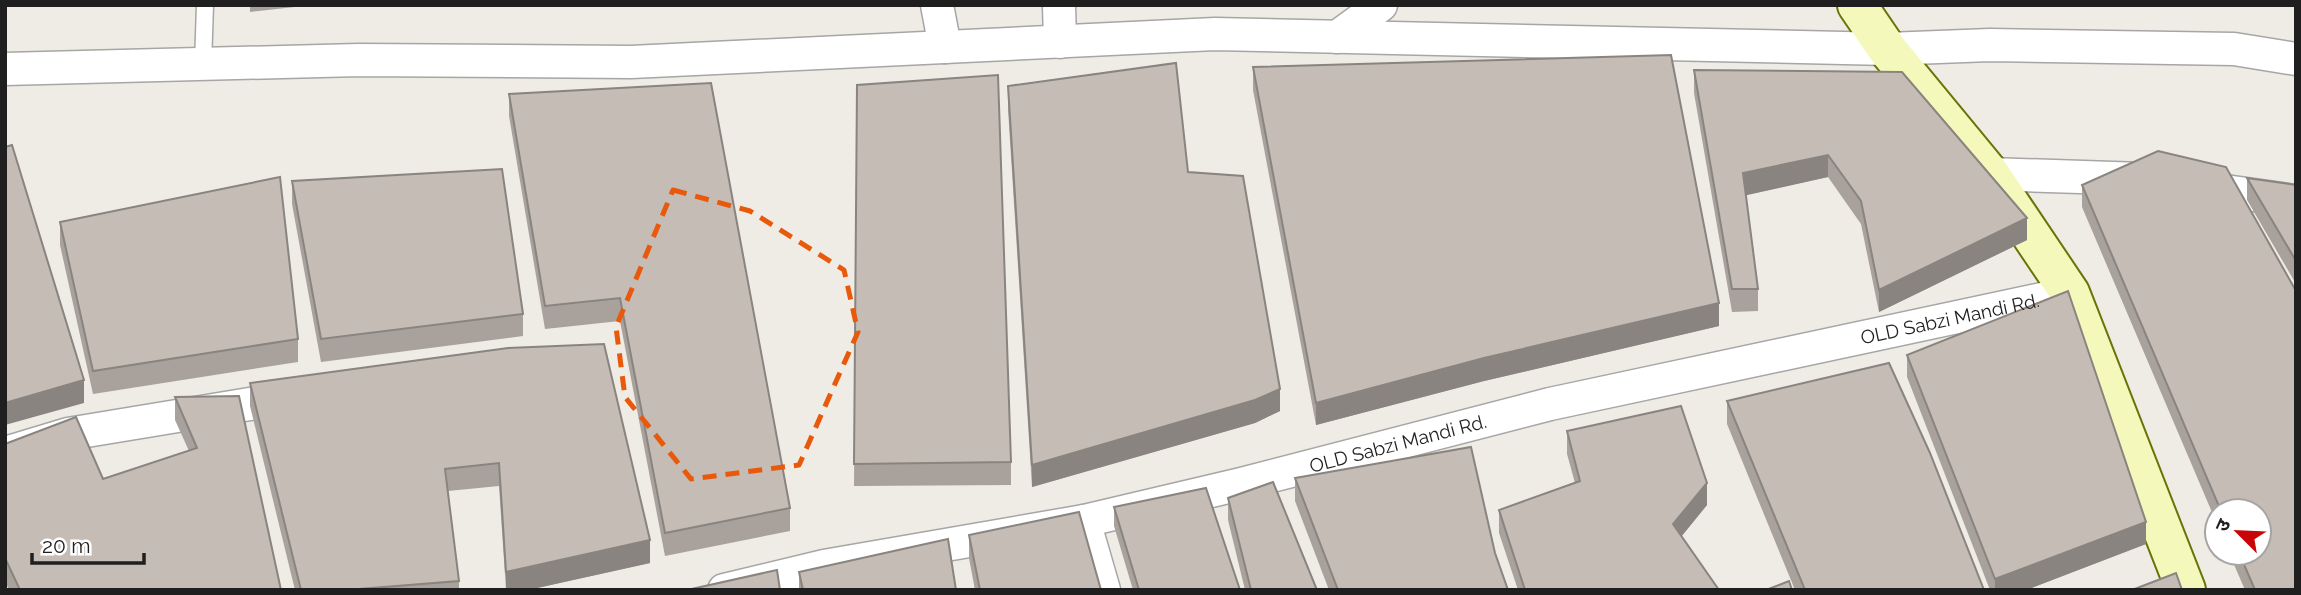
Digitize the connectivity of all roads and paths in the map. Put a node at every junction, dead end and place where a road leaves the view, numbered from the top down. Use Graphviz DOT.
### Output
graph roads {
  1 [pos="205,5"];
  2 [pos="937,5"];
  3 [pos="1059,5"];
  4 [pos="1381,5"];
  5 [pos="1857,5"];
  6 [pos="1337,37"];
  7 [pos="1060,42"];
  8 [pos="944,47"];
  9 [pos="1887,50"];
  10 [pos="2296,59"];
  11 [pos="203,64"];
  12 [pos="5,69"];
  13 [pos="1990,174"];
  14 [pos="2296,201"];
  15 [pos="2070,293"];
  16 [pos="314,393"];
  17 [pos="5,453"];
  18 [pos="1084,521"];
  19 [pos="2172,582"];
  20 [pos="724,590"];
  21 [pos="1104,590"];
  1 -- 11 [label="lane"];
  2 -- 8 [label="street"];
  3 -- 7 [label="street"];
  4 -- 6 [label="street"];
  5 -- 9 [label="street"];
  6 -- 7 [label="street"];
  6 -- 9 [label="street"];
  7 -- 8 [label="street"];
  8 -- 11 [label="street"];
  9 -- 10 [label="street"];
  9 -- 13 [label="street"];
  11 -- 12 [label="street"];
  13 -- 14 [label="street"];
  13 -- 15 [label="street"];
  15 -- 18 [label="street, OLD Sabzi Mandi Rd."];
  15 -- 19 [label="street"];
  16 -- 17 [label="street"];
  18 -- 20 [label="street, OLD Sabzi Mandi Rd."];
  18 -- 21 [label="street"];
}
